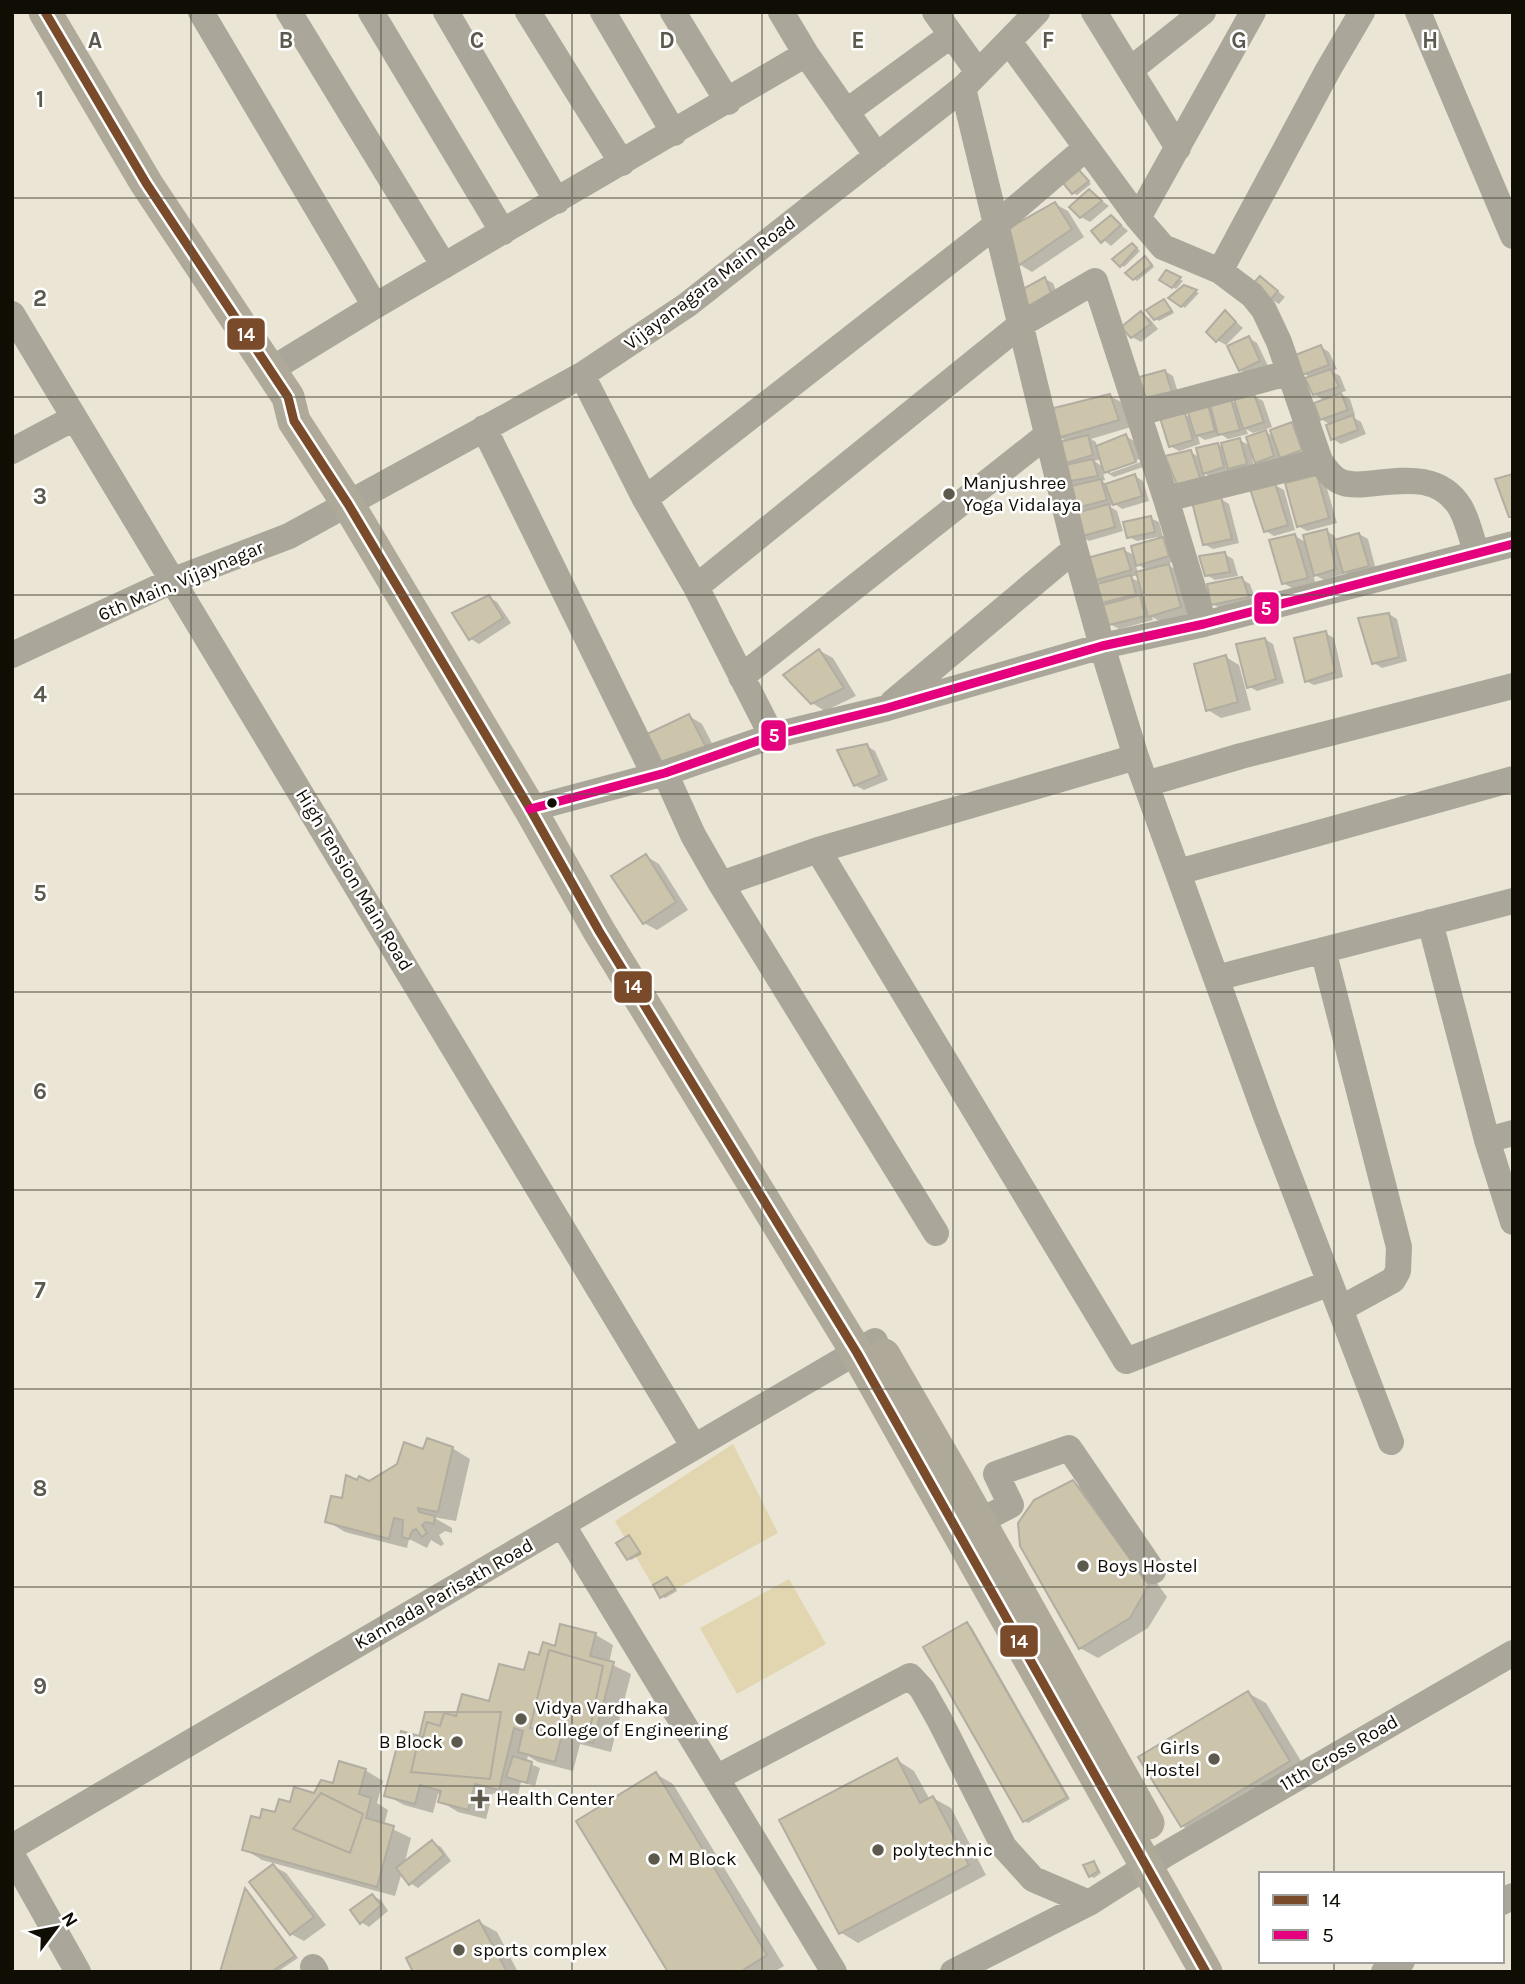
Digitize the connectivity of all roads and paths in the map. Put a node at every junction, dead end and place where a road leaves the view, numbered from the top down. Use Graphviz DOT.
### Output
graph roads {
  1 [pos="201,12"];
  2 [pos="289,12"];
  3 [pos="371,12"];
  4 [pos="446,12"];
  5 [pos="528,12"];
  6 [pos="603,12"];
  7 [pos="673,12"];
  8 [pos="780,12"];
  9 [pos="935,12"];
  10 [pos="1037,12"];
  11 [pos="1094,12"];
  12 [pos="1203,12"];
  13 [pos="1253,12"];
  14 [pos="1362,12"];
  15 [pos="1419,12"];
  16 [pos="48,13"];
  17 [pos="950,36"];
  18 [pos="1010,43"];
  19 [pos="806,54"];
  20 [pos="1130,70"];
  21 [pos="971,80"];
  22 [pos="728,102"];
  23 [pos="846,112"];
  24 [pos="674,133"];
  25 [pos="1086,148"];
  26 [pos="1178,148"];
  27 [pos="877,156"];
  28 [pos="622,163"];
  29 [pos="557,201"];
  30 [pos="1138,218"];
  31 [pos="996,225"];
  32 [pos="502,232"];
  33 [pos="1513,236"];
  34 [pos="444,266"];
  35 [pos="1220,271"];
  36 [pos="375,306"];
  37 [pos="12,314"];
  38 [pos="1020,325"];
  39 [pos="1288,373"];
  40 [pos="582,375"];
  41 [pos="280,383"];
  42 [pos="1139,414"];
  43 [pos="74,418"];
  44 [pos="484,428"];
  45 [pos="1047,435"];
  46 [pos="12,451"];
  47 [pos="1320,461"];
  48 [pos="357,499"];
  49 [pos="645,499"];
  50 [pos="1166,499"];
  51 [pos="1513,544"];
  52 [pos="1075,549"];
  53 [pos="1477,553"];
  54 [pos="174,580"];
  55 [pos="695,587"];
  56 [pos="1204,624"];
  57 [pos="1102,646"];
  58 [pos="12,655"];
  59 [pos="741,677"];
  60 [pos="1513,686"];
  61 [pos="887,708"];
  62 [pos="772,736"];
  63 [pos="1136,757"];
  64 [pos="660,775"];
  65 [pos="1513,779"];
  66 [pos="1146,784"];
  67 [pos="540,806"];
  68 [pos="818,850"];
  69 [pos="1178,873"];
  70 [pos="721,884"];
  71 [pos="1513,901"];
  72 [pos="1430,922"];
  73 [pos="1323,950"];
  74 [pos="1216,978"];
  75 [pos="1513,1133"];
  76 [pos="1487,1140"];
  77 [pos="1513,1222"];
  78 [pos="936,1233"];
  79 [pos="1330,1283"];
  80 [pos="1340,1308"];
  81 [pos="866,1347"];
  82 [pos="1391,1442"];
  83 [pos="694,1447"];
  84 [pos="980,1521"];
  85 [pos="562,1524"];
  86 [pos="1153,1571"];
  87 [pos="1513,1653"];
  88 [pos="716,1778"];
  89 [pos="12,1847"];
  90 [pos="12,1855"];
  91 [pos="1156,1860"];
  92 [pos="1088,1903"];
  93 [pos="78,1972"];
  94 [pos="834,1972"];
  95 [pos="953,1972"];
  96 [pos="1206,1972"];
  97 [pos="1231,1972"];
  1 -- 36 [label="street"];
  2 -- 34 [label="street"];
  3 -- 32 [label="street"];
  4 -- 29 [label="street"];
  5 -- 28 [label="street"];
  6 -- 24 [label="street"];
  7 -- 22 [label="street"];
  8 -- 19 [label="street"];
  9 -- 17 [label="street"];
  10 -- 18 [label="street, Vijayanagara Main Road"];
  11 -- 20 [label="street"];
  12 -- 20 [label="street"];
  13 -- 26 [label="street"];
  14 -- 35 [label="street"];
  15 -- 33 [label="street"];
  16 -- 41 [label="main road"];
  17 -- 21 [label="street"];
  17 -- 23 [label="street"];
  18 -- 21 [label="street, Vijayanagara Main Road"];
  18 -- 25 [label="street"];
  19 -- 22 [label="street"];
  19 -- 23 [label="street"];
  20 -- 26 [label="street"];
  21 -- 27 [label="street, Vijayanagara Main Road"];
  21 -- 31 [label="street"];
  22 -- 24 [label="street"];
  23 -- 27 [label="street"];
  24 -- 28 [label="street"];
  25 -- 30 [label="street"];
  25 -- 31 [label="street"];
  26 -- 30 [label="street"];
  27 -- 40 [label="street, Vijayanagara Main Road"];
  28 -- 29 [label="street"];
  29 -- 32 [label="street"];
  30 -- 35 [label="street"];
  31 -- 38 [label="street"];
  31 -- 49 [label="street"];
  32 -- 34 [label="street"];
  34 -- 36 [label="street"];
  35 -- 39 [label="street"];
  36 -- 41 [label="street"];
  37 -- 43 [label="street, High Tension Main Road"];
  38 -- 42 [label="street"];
  38 -- 45 [label="street"];
  38 -- 55 [label="street"];
  39 -- 42 [label="street"];
  39 -- 47 [label="street"];
  40 -- 44 [label="street, Vijayanagara Main Road"];
  40 -- 49 [label="street"];
  41 -- 48 [label="main road"];
  42 -- 50 [label="street"];
  43 -- 46 [label="street"];
  43 -- 54 [label="street, High Tension Main Road"];
  44 -- 48 [label="street, Vijayanagara Main Road"];
  44 -- 64 [label="street"];
  45 -- 52 [label="street"];
  45 -- 59 [label="street"];
  47 -- 50 [label="street"];
  47 -- 53 [label="street"];
  48 -- 54 [label="street, 6th Main, Vijaynagar"];
  48 -- 67 [label="main road"];
  49 -- 55 [label="street"];
  50 -- 56 [label="street"];
  51 -- 53 [label="street"];
  52 -- 57 [label="street"];
  52 -- 61 [label="street"];
  53 -- 56 [label="street"];
  54 -- 58 [label="street, 6th Main, Vijaynagar"];
  54 -- 83 [label="street, High Tension Main Road"];
  55 -- 59 [label="street"];
  56 -- 57 [label="street"];
  57 -- 61 [label="street"];
  57 -- 63 [label="street"];
  59 -- 62 [label="street"];
  60 -- 66 [label="street"];
  61 -- 62 [label="street"];
  62 -- 64 [label="street"];
  63 -- 66 [label="street"];
  63 -- 68 [label="street"];
  64 -- 67 [label="street"];
  64 -- 70 [label="street"];
  65 -- 69 [label="street"];
  66 -- 69 [label="street"];
  67 -- 81 [label="main road"];
  68 -- 70 [label="street"];
  68 -- 79 [label="street"];
  69 -- 74 [label="street"];
  70 -- 78 [label="street"];
  71 -- 72 [label="street"];
  72 -- 73 [label="street"];
  72 -- 76 [label="street"];
  73 -- 74 [label="street"];
  73 -- 80 [label="street"];
  74 -- 79 [label="street"];
  75 -- 76 [label="street"];
  76 -- 77 [label="street"];
  79 -- 80 [label="street"];
  80 -- 82 [label="street"];
  81 -- 83 [label="street, Kannada Parisath Road"];
  81 -- 84 [label="main road"];
  81 -- 91 [label="main road"];
  83 -- 85 [label="street, Kannada Parisath Road"];
  84 -- 86 [label="street"];
  84 -- 91 [label="main road"];
  85 -- 88 [label="street"];
  85 -- 89 [label="street, Kannada Parisath Road"];
  87 -- 91 [label="street, 11th Cross Road"];
  88 -- 92 [label="street"];
  88 -- 94 [label="street"];
  90 -- 93 [label="street"];
  91 -- 92 [label="street, 11th Cross Road"];
  91 -- 96 [label="main road"];
  91 -- 97 [label="main road"];
  92 -- 95 [label="street, 11th Cross Road"];
}
